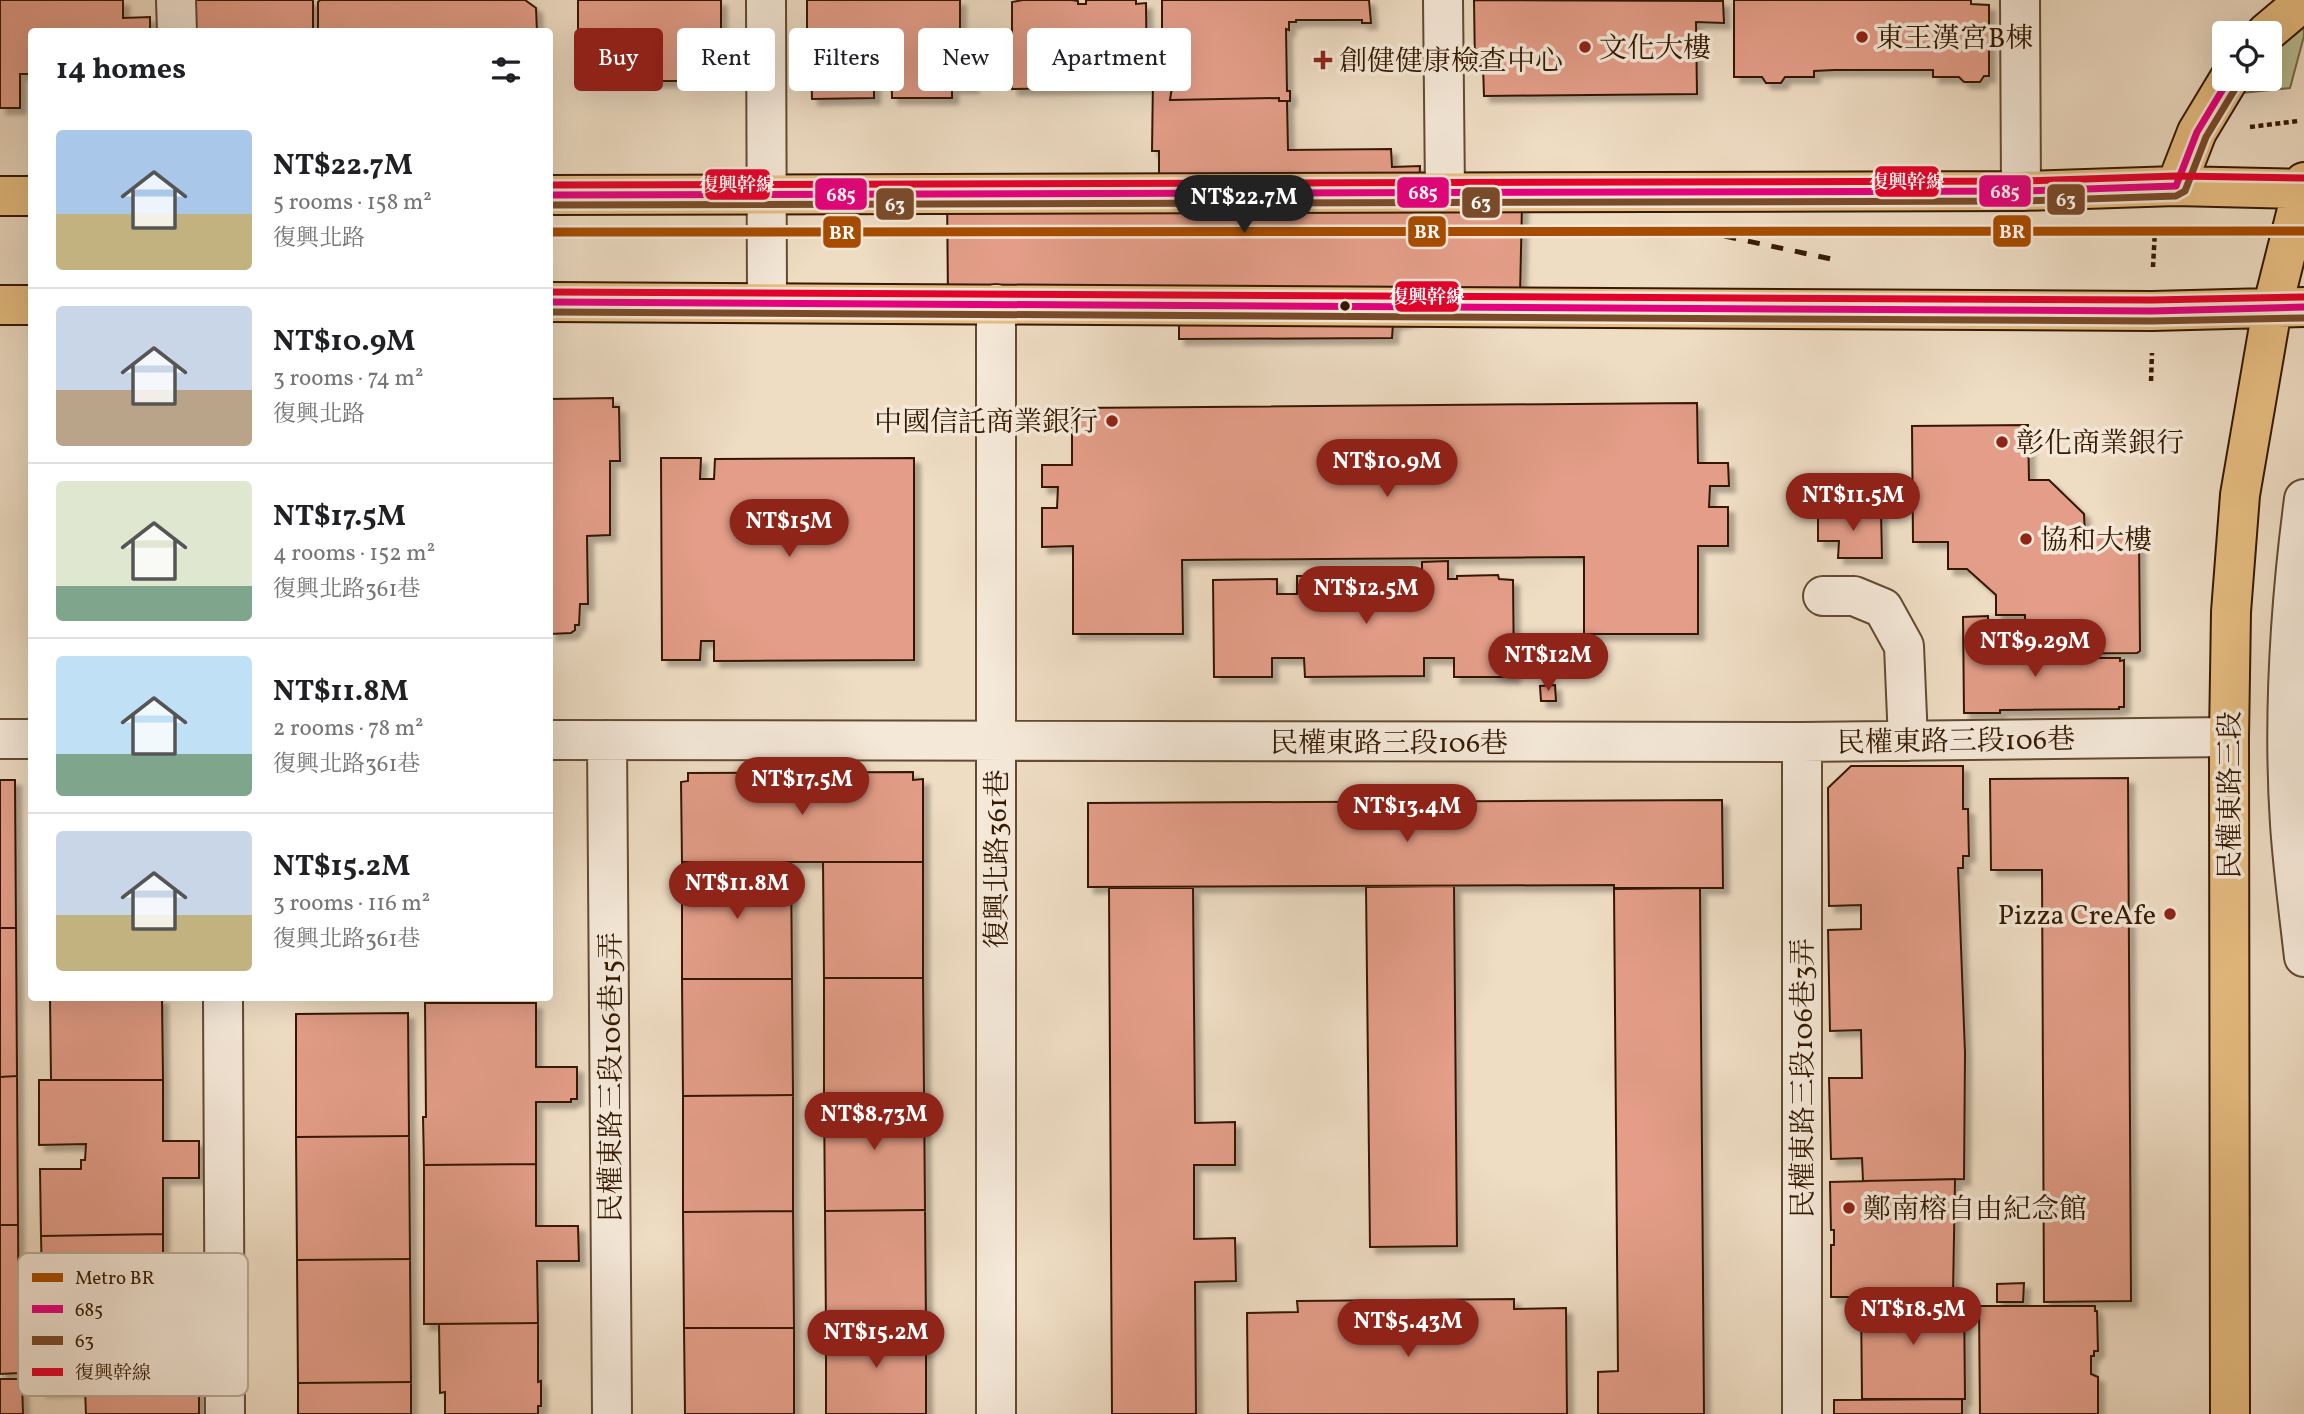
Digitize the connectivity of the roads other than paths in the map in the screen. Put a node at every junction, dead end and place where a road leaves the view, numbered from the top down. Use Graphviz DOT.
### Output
graph roads {
  1 [pos="176,0"];
  2 [pos="766,0"];
  3 [pos="1443,0"];
  4 [pos="2020,0"];
  5 [pos="2304,1"];
  6 [pos="2280,21"];
  7 [pos="177,28"];
  8 [pos="2222,91"];
  9 [pos="2167,186"];
  10 [pos="2304,187"];
  11 [pos="2021,191"];
  12 [pos="1445,192"];
  13 [pos="767,194"];
  14 [pos="553,195"];
  15 [pos="0,196"];
  16 [pos="28,196"];
  17 [pos="553,302"];
  18 [pos="767,302"];
  19 [pos="996,304"];
  20 [pos="0,305"];
  21 [pos="28,305"];
  22 [pos="2288,308"];
  23 [pos="2304,499"];
  24 [pos="1823,596"];
  25 [pos="2229,737"];
  26 [pos="0,739"];
  27 [pos="28,739"];
  28 [pos="553,740"];
  29 [pos="607,740"];
  30 [pos="1908,741"];
  31 [pos="996,742"];
  32 [pos="1802,742"];
  33 [pos="2304,957"];
  34 [pos="223,1001"];
  35 [pos="224,1253"];
  36 [pos="225,1396"];
  37 [pos="225,1414"];
  38 [pos="612,1414"];
  39 [pos="996,1414"];
  40 [pos="1801,1414"];
  41 [pos="2230,1414"];
  1 -- 7 [label="street"];
  2 -- 13 [label="street"];
  3 -- 12 [label="street"];
  4 -- 11 [label="street"];
  5 -- 6 [label="main road"];
  8 -- 9 [label="main road"];
  9 -- 10 [label="main road"];
  9 -- 11 [label="main road"];
  10 -- 22 [label="main road, 民權東路三段"];
  11 -- 12 [label="main road"];
  12 -- 13 [label="main road"];
  13 -- 14 [label="main road"];
  13 -- 18 [label="street"];
  15 -- 16 [label="main road"];
  17 -- 18 [label="main road"];
  18 -- 19 [label="main road"];
  19 -- 22 [label="main road"];
  19 -- 31 [label="street, 復興北路361巷"];
  20 -- 21 [label="main road"];
  22 -- 25 [label="main road, 民權東路三段"];
  23 -- 33 [label="street"];
  24 -- 30 [label="street"];
  25 -- 30 [label="street, 民權東路三段106巷"];
  25 -- 41 [label="main road, 民權東路三段"];
  26 -- 27 [label="street"];
  28 -- 29 [label="street, 民權東路三段106巷"];
  29 -- 31 [label="street, 民權東路三段106巷"];
  29 -- 38 [label="street, 民權東路三段106巷15弄"];
  30 -- 32 [label="street, 民權東路三段106巷"];
  31 -- 32 [label="street, 民權東路三段106巷"];
  31 -- 39 [label="street, 復興北路361巷"];
  32 -- 40 [label="street, 民權東路三段106巷3弄"];
  34 -- 35 [label="street"];
  36 -- 37 [label="street"];
}
